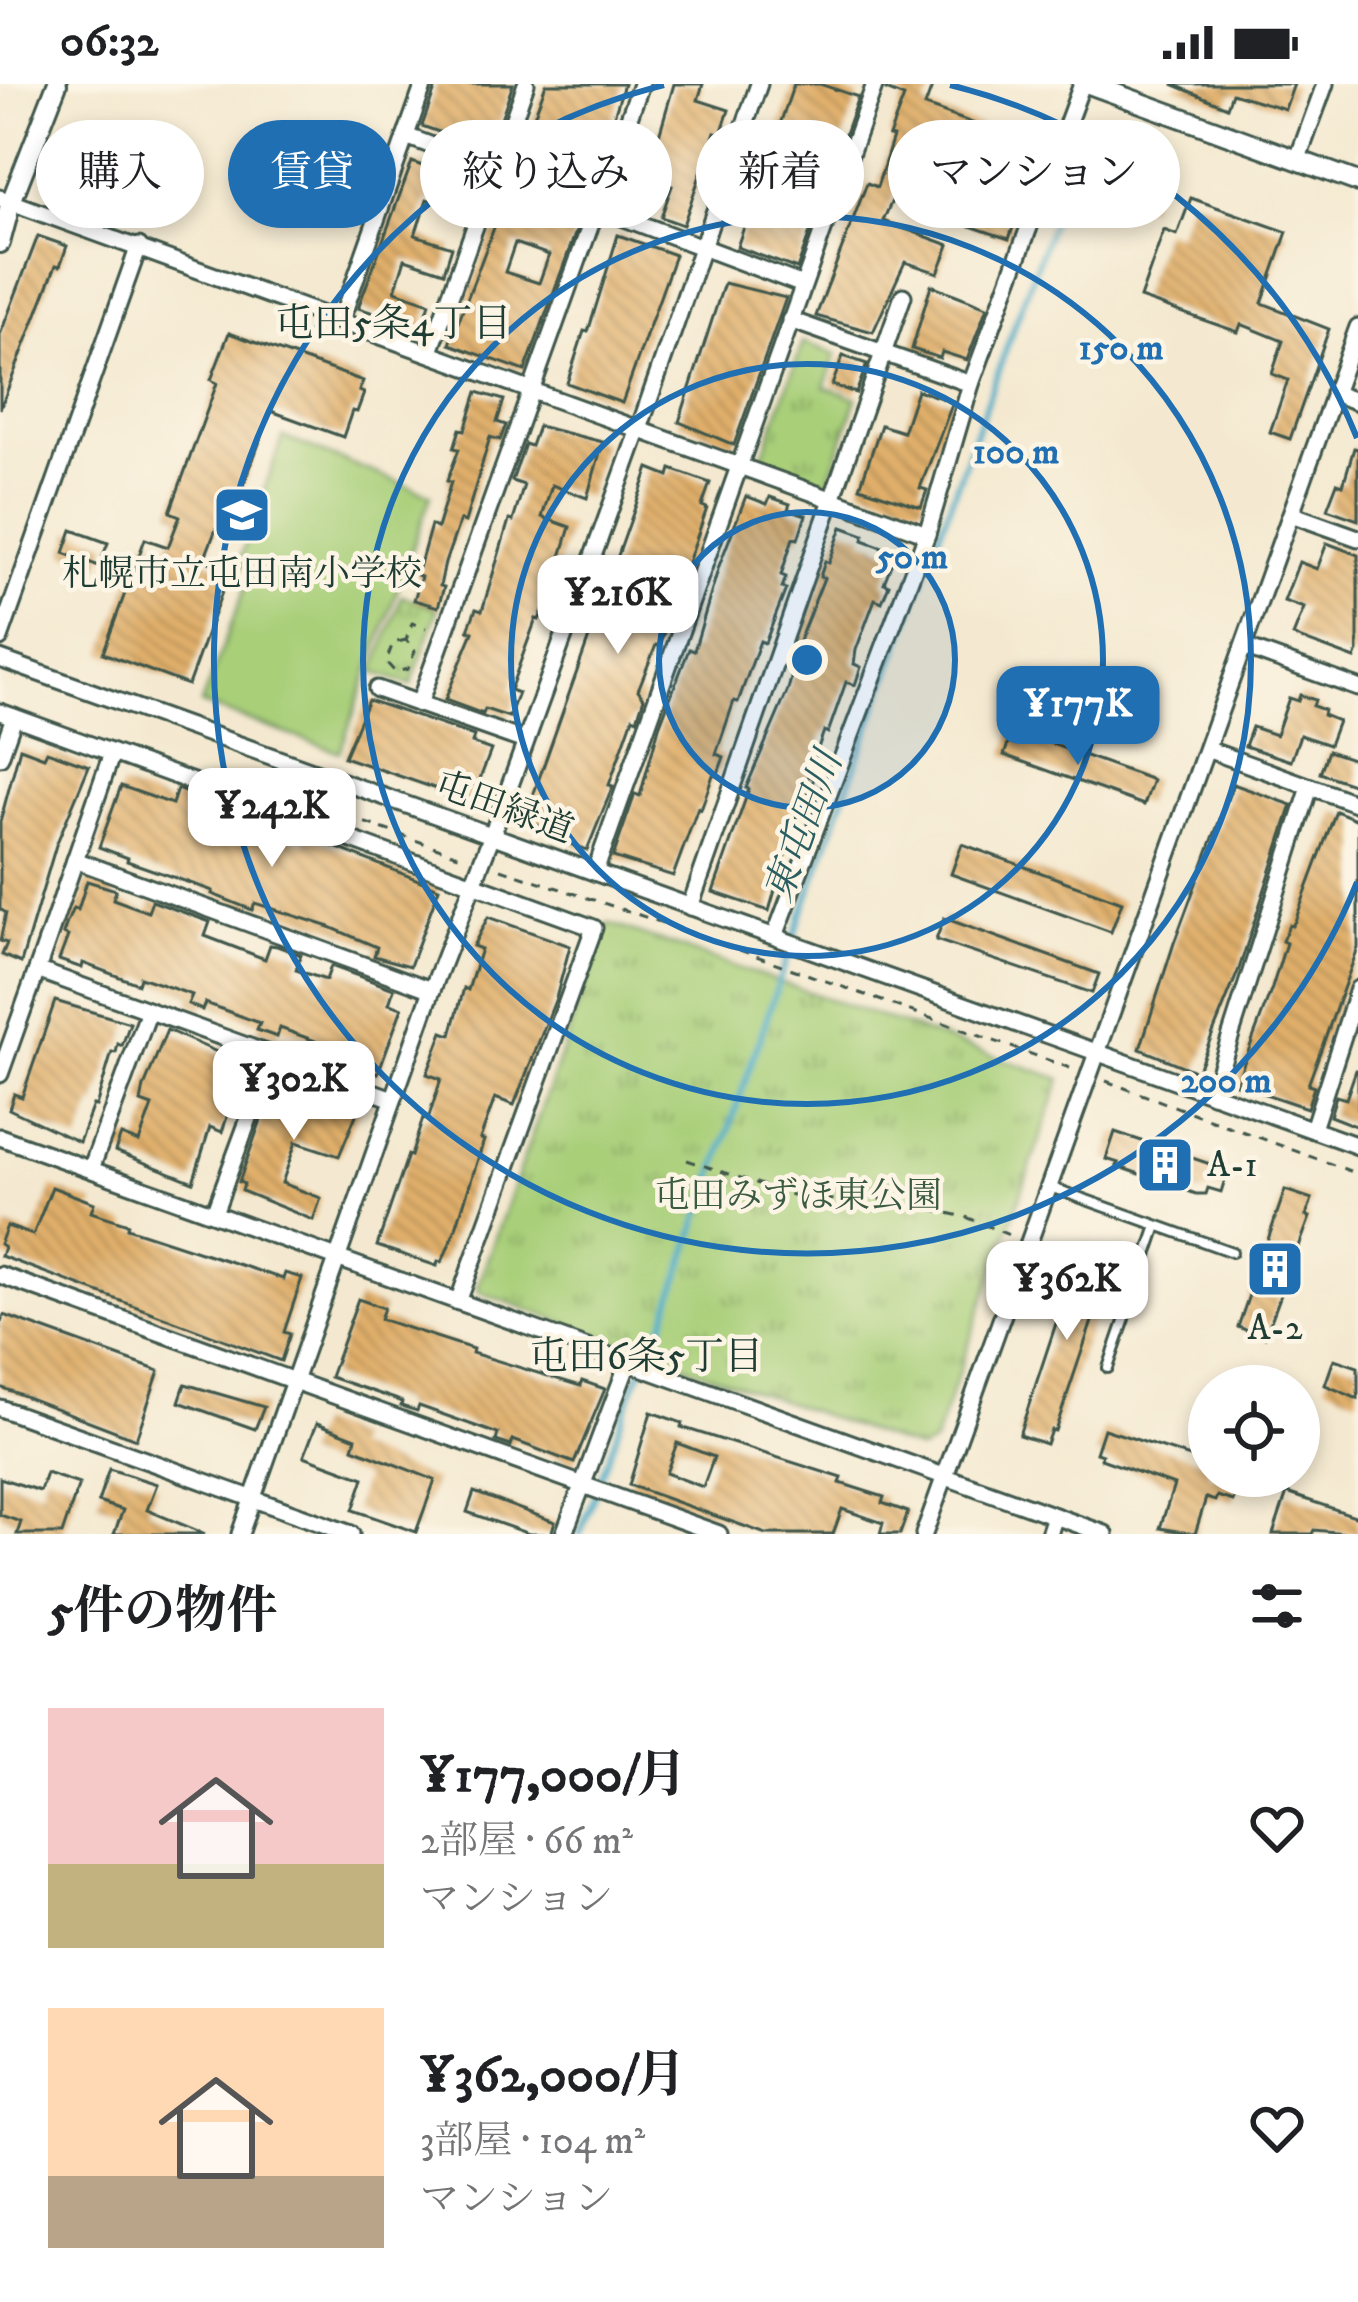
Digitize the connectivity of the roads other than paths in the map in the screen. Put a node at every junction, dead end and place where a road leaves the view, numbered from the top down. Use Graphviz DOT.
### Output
graph roads {
  1 [pos="56,84"];
  2 [pos="424,84"];
  3 [pos="526,84"];
  4 [pos="640,84"];
  5 [pos="759,84"];
  6 [pos="874,84"];
  7 [pos="1085,84"];
  8 [pos="1325,84"];
  9 [pos="513,120"];
  10 [pos="627,120"];
  11 [pos="406,136"];
  12 [pos="420,141"];
  13 [pos="1297,161"];
  14 [pos="1358,182"];
  15 [pos="5,200"];
  16 [pos="474,228"];
  17 [pos="589,228"];
  18 [pos="648,228"];
  19 [pos="0,244"];
  20 [pos="139,246"];
  21 [pos="703,248"];
  22 [pos="803,285"];
  23 [pos="903,296"];
  24 [pos="341,320"];
  25 [pos="790,320"];
  26 [pos="1358,327"];
  27 [pos="882,351"];
  28 [pos="430,352"];
  29 [pos="971,385"];
  30 [pos="531,389"];
  31 [pos="1333,393"];
  32 [pos="1358,402"];
  33 [pos="639,429"];
  34 [pos="739,466"];
  35 [pos="832,500"];
  36 [pos="1291,514"];
  37 [pos="927,534"];
  38 [pos="1358,538"];
  39 [pos="0,638"];
  40 [pos="1244,647"];
  41 [pos="0,659"];
  42 [pos="1358,688"];
  43 [pos="377,689"];
  44 [pos="419,704"];
  45 [pos="7,714"];
  46 [pos="525,741"];
  47 [pos="1209,751"];
  48 [pos="112,753"];
  49 [pos="0,757"];
  50 [pos="1310,787"];
  51 [pos="1358,804"];
  52 [pos="493,835"];
  53 [pos="75,860"];
  54 [pos="595,872"];
  55 [pos="473,884"];
  56 [pos="690,907"];
  57 [pos="786,940"];
  58 [pos="37,970"];
  59 [pos="1358,989"];
  60 [pos="432,990"];
  61 [pos="149,1012"];
  62 [pos="1096,1049"];
  63 [pos="272,1057"];
  64 [pos="0,1074"];
  65 [pos="1212,1094"];
  66 [pos="393,1099"];
  67 [pos="1313,1130"];
  68 [pos="0,1137"];
  69 [pos="1358,1146"];
  70 [pos="91,1169"];
  71 [pos="1051,1187"];
  72 [pos="214,1213"];
  73 [pos="1157,1226"];
  74 [pos="1232,1252"];
  75 [pos="336,1258"];
  76 [pos="0,1276"];
  77 [pos="458,1302"];
  78 [pos="640,1367"];
  79 [pos="1108,1368"];
  80 [pos="292,1381"];
  81 [pos="0,1408"];
  82 [pos="945,1476"];
  83 [pos="596,1490"];
  84 [pos="251,1498"];
  85 [pos="1055,1516"];
  86 [pos="240,1534"];
  87 [pos="351,1534"];
  88 [pos="564,1534"];
  89 [pos="719,1534"];
  90 [pos="924,1534"];
  91 [pos="1048,1534"];
  92 [pos="1105,1534"];
  1 -- 15 [label="street"];
  2 -- 11 [label="street"];
  3 -- 9 [label="street"];
  4 -- 10 [label="street"];
  5 -- 21 [label="street"];
  6 -- 22 [label="street"];
  7 -- 13 [label="street"];
  7 -- 29 [label="street"];
  8 -- 13 [label="street"];
  11 -- 12 [label="street"];
  11 -- 24 [label="street"];
  13 -- 14 [label="street"];
  15 -- 19 [label="street"];
  15 -- 20 [label="street"];
  16 -- 28 [label="street"];
  17 -- 30 [label="street"];
  18 -- 21 [label="street"];
  20 -- 24 [label="street"];
  20 -- 39 [label="street"];
  21 -- 22 [label="street"];
  21 -- 33 [label="street"];
  22 -- 25 [label="street"];
  23 -- 27 [label="street"];
  24 -- 28 [label="street"];
  25 -- 27 [label="street"];
  25 -- 34 [label="street"];
  26 -- 31 [label="street"];
  27 -- 29 [label="street"];
  27 -- 35 [label="street"];
  28 -- 30 [label="street"];
  29 -- 37 [label="street"];
  30 -- 33 [label="street"];
  30 -- 44 [label="street"];
  31 -- 32 [label="street"];
  31 -- 36 [label="street"];
  33 -- 34 [label="street"];
  33 -- 46 [label="street"];
  34 -- 35 [label="street"];
  34 -- 54 [label="street"];
  35 -- 37 [label="street"];
  35 -- 56 [label="street"];
  36 -- 38 [label="street"];
  36 -- 40 [label="street"];
  37 -- 57 [label="street"];
  40 -- 42 [label="street"];
  40 -- 47 [label="street"];
  41 -- 52 [label="street, 屯田緑道"];
  43 -- 44 [label="street"];
  44 -- 46 [label="street"];
  45 -- 48 [label="street"];
  45 -- 49 [label="street"];
  46 -- 52 [label="street"];
  47 -- 50 [label="street"];
  47 -- 62 [label="street"];
  48 -- 53 [label="street"];
  48 -- 55 [label="street"];
  50 -- 51 [label="street"];
  50 -- 65 [label="street"];
  52 -- 54 [label="street, 屯田緑道"];
  52 -- 55 [label="street"];
  53 -- 58 [label="street"];
  53 -- 60 [label="street"];
  54 -- 56 [label="street, 屯田緑道"];
  55 -- 60 [label="street"];
  55 -- 77 [label="street"];
  56 -- 57 [label="street, 屯田緑道"];
  57 -- 62 [label="street, 屯田緑道"];
  58 -- 61 [label="street"];
  58 -- 64 [label="street"];
  59 -- 67 [label="street"];
  60 -- 66 [label="street"];
  61 -- 63 [label="street"];
  61 -- 70 [label="street"];
  62 -- 65 [label="street, 屯田緑道"];
  62 -- 71 [label="street"];
  63 -- 66 [label="street"];
  63 -- 72 [label="street"];
  65 -- 67 [label="street, 屯田緑道"];
  66 -- 75 [label="street"];
  67 -- 69 [label="street, 屯田緑道"];
  68 -- 70 [label="street"];
  70 -- 72 [label="street"];
  71 -- 73 [label="lane"];
  71 -- 82 [label="street"];
  72 -- 75 [label="street"];
  73 -- 74 [label="lane"];
  73 -- 79 [label="lane"];
  75 -- 77 [label="street"];
  75 -- 80 [label="street"];
  76 -- 80 [label="street"];
  77 -- 78 [label="street"];
  78 -- 82 [label="street"];
  78 -- 83 [label="street"];
  80 -- 83 [label="street"];
  80 -- 84 [label="street"];
  81 -- 84 [label="street"];
  82 -- 85 [label="street"];
  82 -- 90 [label="street"];
  83 -- 88 [label="street"];
  83 -- 89 [label="street"];
  84 -- 86 [label="street"];
  84 -- 87 [label="street"];
  85 -- 91 [label="street"];
  85 -- 92 [label="street"];
}
